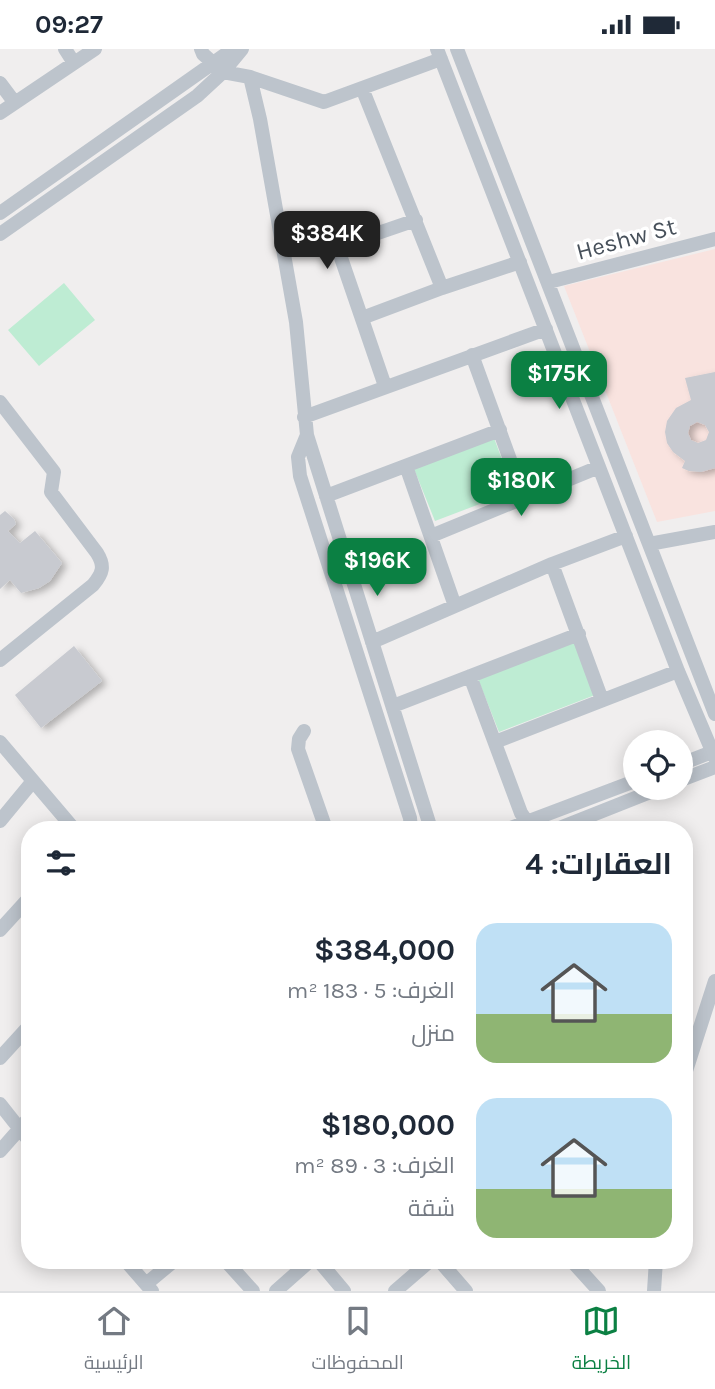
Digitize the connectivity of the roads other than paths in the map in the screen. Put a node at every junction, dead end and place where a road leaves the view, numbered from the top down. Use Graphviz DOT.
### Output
graph roads {
  1 [pos="65,49"];
  2 [pos="95,49"];
  3 [pos="201,49"];
  4 [pos="233,49"];
  5 [pos="242,49"];
  6 [pos="457,49"];
  7 [pos="439,54"];
  8 [pos="74,63"];
  9 [pos="218,68"];
  10 [pos="250,77"];
  11 [pos="0,83"];
  12 [pos="362,88"];
  13 [pos="15,103"];
  14 [pos="0,113"];
  15 [pos="0,213"];
  16 [pos="416,220"];
  17 [pos="0,234"];
  18 [pos="715,239"];
  19 [pos="520,262"];
  20 [pos="549,282"];
  21 [pos="442,288"];
  22 [pos="362,318"];
  23 [pos="546,329"];
  24 [pos="570,339"];
  25 [pos="552,345"];
  26 [pos="472,355"];
  27 [pos="585,376"];
  28 [pos="566,382"];
  29 [pos="386,386"];
  30 [pos="0,402"];
  31 [pos="304,417"];
  32 [pos="500,430"];
  33 [pos="307,435"];
  34 [pos="406,466"];
  35 [pos="599,467"];
  36 [pos="326,496"];
  37 [pos="524,498"];
  38 [pos="715,532"];
  39 [pos="430,536"];
  40 [pos="626,536"];
  41 [pos="649,544"];
  42 [pos="552,564"];
  43 [pos="455,606"];
  44 [pos="579,634"];
  45 [pos="372,642"];
  46 [pos="0,660"];
  47 [pos="678,671"];
  48 [pos="470,676"];
  49 [pos="603,700"];
  50 [pos="393,706"];
  51 [pos="715,714"];
  52 [pos="304,731"];
  53 [pos="0,742"];
  54 [pos="495,742"];
  55 [pos="713,755"];
  56 [pos="693,761"];
  57 [pos="715,767"];
  58 [pos="693,775"];
  59 [pos="33,781"];
  60 [pos="623,786"];
  61 [pos="630,800"];
  62 [pos="0,821"];
  63 [pos="67,821"];
  64 [pos="323,821"];
  65 [pos="410,821"];
  66 [pos="429,821"];
  67 [pos="528,821"];
  68 [pos="543,821"];
  69 [pos="577,821"];
  70 [pos="21,907"];
  71 [pos="0,930"];
  72 [pos="715,981"];
  73 [pos="21,1035"];
  74 [pos="693,1049"];
  75 [pos="0,1058"];
  76 [pos="0,1104"];
  77 [pos="19,1128"];
  78 [pos="21,1131"];
  79 [pos="0,1151"];
  80 [pos="133,1269"];
  81 [pos="167,1269"];
  82 [pos="233,1269"];
  83 [pos="301,1269"];
  84 [pos="326,1269"];
  85 [pos="421,1269"];
  86 [pos="447,1269"];
  87 [pos="579,1269"];
  88 [pos="655,1269"];
  89 [pos="149,1288"];
  90 [pos="653,1289"];
  91 [pos="253,1291"];
  92 [pos="276,1291"];
  93 [pos="344,1291"];
  94 [pos="395,1291"];
  95 [pos="466,1291"];
  96 [pos="599,1291"];
  1 -- 8 [label="street"];
  2 -- 8 [label="street"];
  3 -- 9 [label="street"];
  4 -- 9 [label="street"];
  5 -- 9 [label="street"];
  6 -- 20 [label="street"];
  7 -- 12 [label="street"];
  7 -- 19 [label="street"];
  8 -- 13 [label="street"];
  9 -- 10 [label="street"];
  9 -- 15 [label="street"];
  9 -- 17 [label="street"];
  10 -- 12 [label="street"];
  10 -- 31 [label="street"];
  11 -- 13 [label="street"];
  12 -- 16 [label="street"];
  13 -- 14 [label="street"];
  16 -- 21 [label="street"];
  16 -- 22 [label="street"];
  18 -- 20 [label="street, Heshw St"];
  19 -- 21 [label="street"];
  19 -- 23 [label="street"];
  20 -- 24 [label="street"];
  21 -- 22 [label="street"];
  22 -- 29 [label="street"];
  23 -- 25 [label="street"];
  23 -- 26 [label="street"];
  24 -- 25 [label="street"];
  24 -- 27 [label="street"];
  25 -- 28 [label="street"];
  26 -- 29 [label="street"];
  26 -- 32 [label="street"];
  27 -- 28 [label="street"];
  27 -- 41 [label="street"];
  28 -- 35 [label="street"];
  29 -- 31 [label="street"];
  30 -- 46 [label="street"];
  31 -- 33 [label="street"];
  32 -- 34 [label="street"];
  32 -- 37 [label="street"];
  33 -- 36 [label="street"];
  33 -- 65 [label="street"];
  34 -- 36 [label="street"];
  34 -- 39 [label="street"];
  35 -- 37 [label="street"];
  35 -- 40 [label="street"];
  36 -- 45 [label="street"];
  37 -- 39 [label="street"];
  38 -- 41 [label="street"];
  39 -- 43 [label="street"];
  40 -- 42 [label="street"];
  40 -- 47 [label="street"];
  41 -- 51 [label="street"];
  42 -- 43 [label="street"];
  42 -- 44 [label="street"];
  43 -- 45 [label="street"];
  44 -- 48 [label="street"];
  44 -- 49 [label="street"];
  45 -- 50 [label="street"];
  47 -- 49 [label="street"];
  47 -- 55 [label="street"];
  48 -- 50 [label="street"];
  48 -- 54 [label="street"];
  49 -- 54 [label="street"];
  50 -- 66 [label="street"];
  52 -- 64 [label="street"];
  53 -- 59 [label="street"];
  54 -- 67 [label="street"];
  55 -- 56 [label="street"];
  57 -- 58 [label="street"];
  59 -- 62 [label="street"];
  59 -- 63 [label="street"];
  60 -- 68 [label="street"];
  61 -- 69 [label="street"];
  70 -- 71 [label="street"];
  72 -- 74 [label="street"];
  73 -- 75 [label="street"];
  76 -- 77 [label="street"];
  77 -- 78 [label="street"];
  77 -- 79 [label="street"];
  80 -- 89 [label="street"];
  81 -- 89 [label="street"];
  82 -- 91 [label="street"];
  83 -- 92 [label="street"];
  84 -- 93 [label="street"];
  85 -- 94 [label="street"];
  86 -- 95 [label="street"];
  87 -- 96 [label="street"];
  88 -- 90 [label="street"];
}
